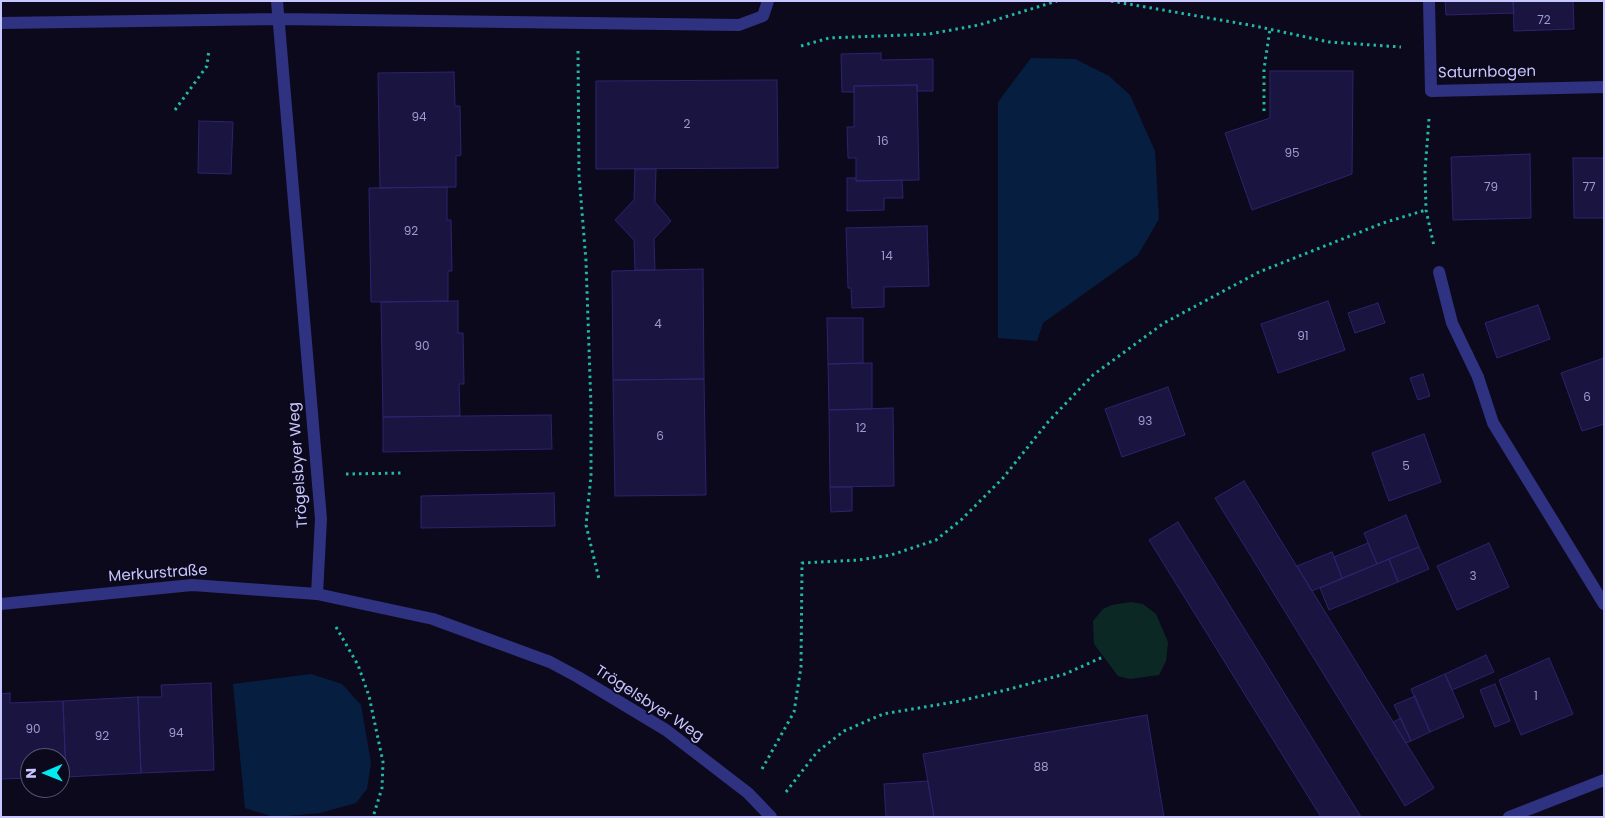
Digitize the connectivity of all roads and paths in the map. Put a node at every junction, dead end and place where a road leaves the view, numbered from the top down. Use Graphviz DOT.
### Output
graph roads {
  1 [pos="277,1"];
  2 [pos="768,1"];
  3 [pos="1057,1"];
  4 [pos="1111,1"];
  5 [pos="1430,1"];
  6 [pos="211,20"];
  7 [pos="279,20"];
  8 [pos="1,23"];
  9 [pos="577,23"];
  10 [pos="1270,29"];
  11 [pos="801,46"];
  12 [pos="1430,47"];
  13 [pos="1604,87"];
  14 [pos="1431,90"];
  15 [pos="176,110"];
  16 [pos="1264,111"];
  17 [pos="1426,210"];
  18 [pos="1439,272"];
  19 [pos="403,473"];
  20 [pos="317,475"];
  21 [pos="599,579"];
  22 [pos="316,594"];
  23 [pos="1,604"];
  24 [pos="1604,604"];
  25 [pos="1103,658"];
  26 [pos="1604,780"];
  27 [pos="748,793"];
  28 [pos="770,816"];
  29 [pos="373,817"];
  30 [pos="1509,817"];
  1 -- 7 [label="street, Trögelsbyer Weg"];
  2 -- 9 [label="street"];
  3 -- 11 [label="path"];
  4 -- 10 [label="path"];
  5 -- 12 [label="street, Saturnbogen"];
  6 -- 7 [label="street"];
  6 -- 8 [label="street"];
  6 -- 15 [label="path"];
  7 -- 9 [label="street"];
  7 -- 20 [label="street, Trögelsbyer Weg"];
  9 -- 21 [label="path"];
  10 -- 12 [label="path"];
  10 -- 16 [label="path"];
  12 -- 14 [label="street, Saturnbogen"];
  13 -- 14 [label="street, Saturnbogen"];
  14 -- 17 [label="path"];
  17 -- 18 [label="path"];
  17 -- 27 [label="path"];
  18 -- 24 [label="street"];
  19 -- 20 [label="path"];
  20 -- 22 [label="street, Trögelsbyer Weg"];
  22 -- 23 [label="street, Merkurstraße"];
  22 -- 27 [label="street, Trögelsbyer Weg"];
  22 -- 29 [label="path"];
  25 -- 28 [label="path"];
  26 -- 30 [label="street"];
  27 -- 28 [label="street, Trögelsbyer Weg"];
}
